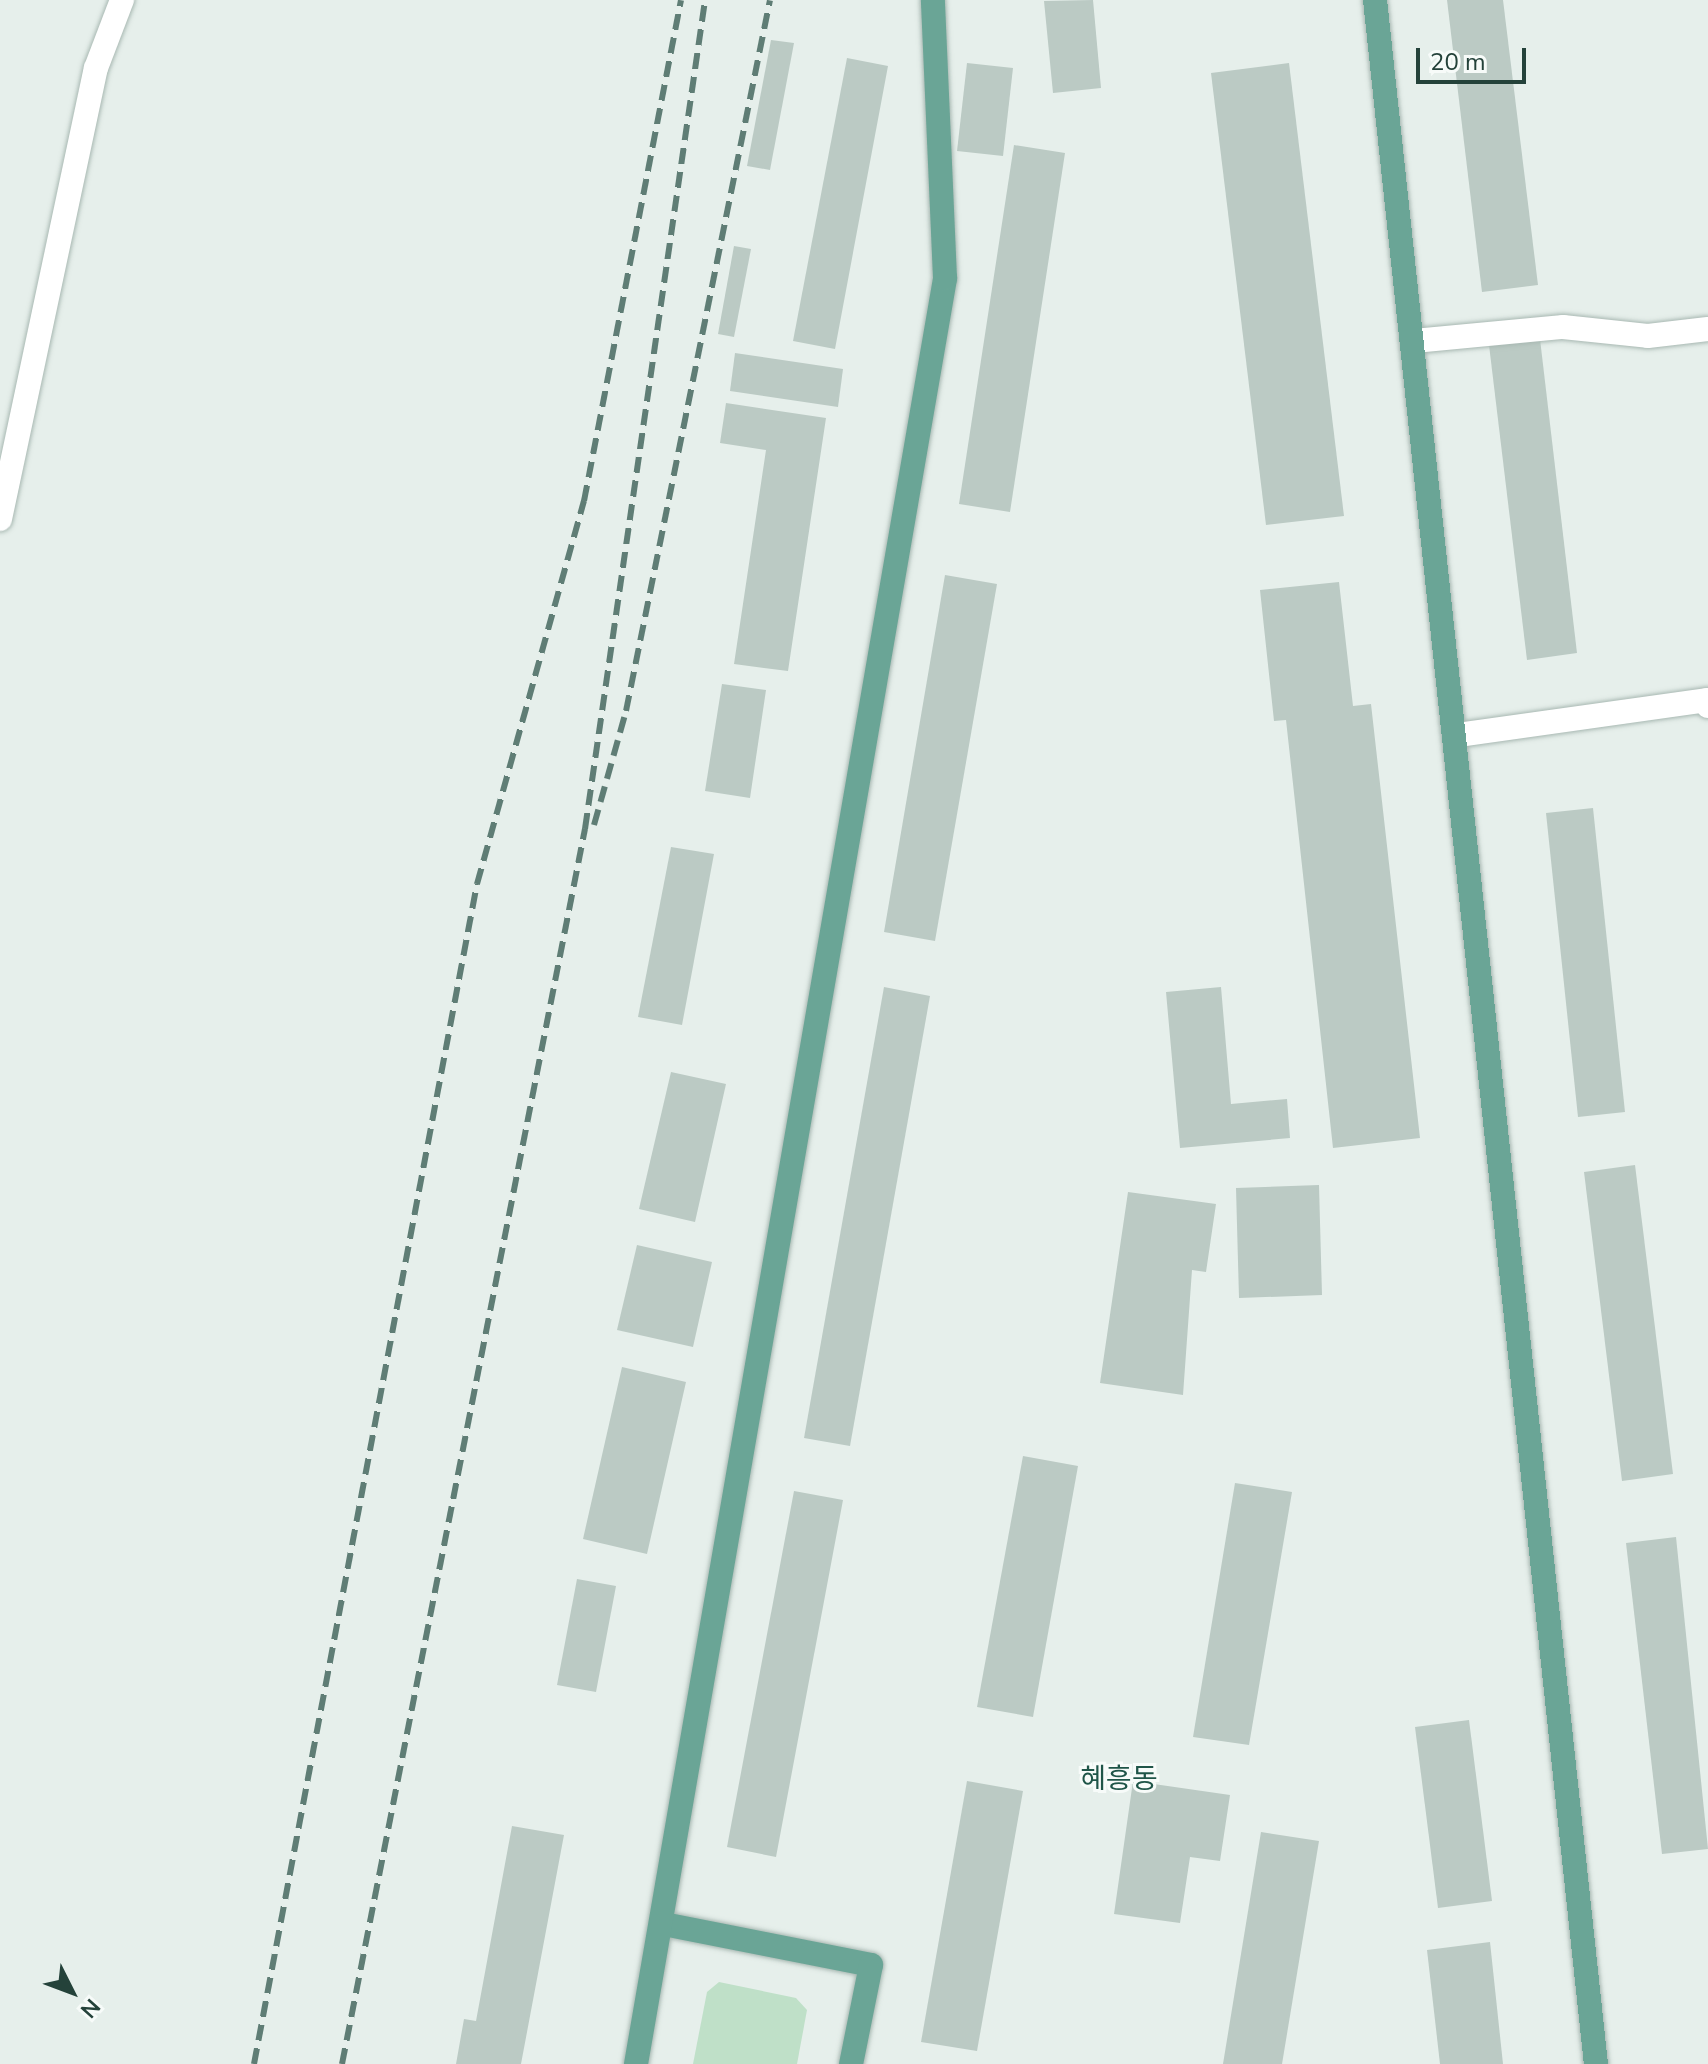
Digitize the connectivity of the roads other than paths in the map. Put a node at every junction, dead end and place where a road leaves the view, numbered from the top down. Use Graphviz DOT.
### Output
graph roads {
  1 [pos="122,0"];
  2 [pos="933,0"];
  3 [pos="1375,0"];
  4 [pos="1708,329"];
  5 [pos="1414,341"];
  6 [pos="0,519"];
  7 [pos="1708,706"];
  8 [pos="1458,735"];
  9 [pos="664,1924"];
  10 [pos="636,2064"];
  11 [pos="851,2064"];
  12 [pos="1596,2064"];
  1 -- 6 [label="street"];
  2 -- 9 [label="main road"];
  3 -- 5 [label="main road"];
  4 -- 5 [label="street"];
  5 -- 8 [label="main road"];
  7 -- 8 [label="street"];
  8 -- 12 [label="main road"];
  9 -- 10 [label="main road"];
  9 -- 11 [label="main road"];
}
